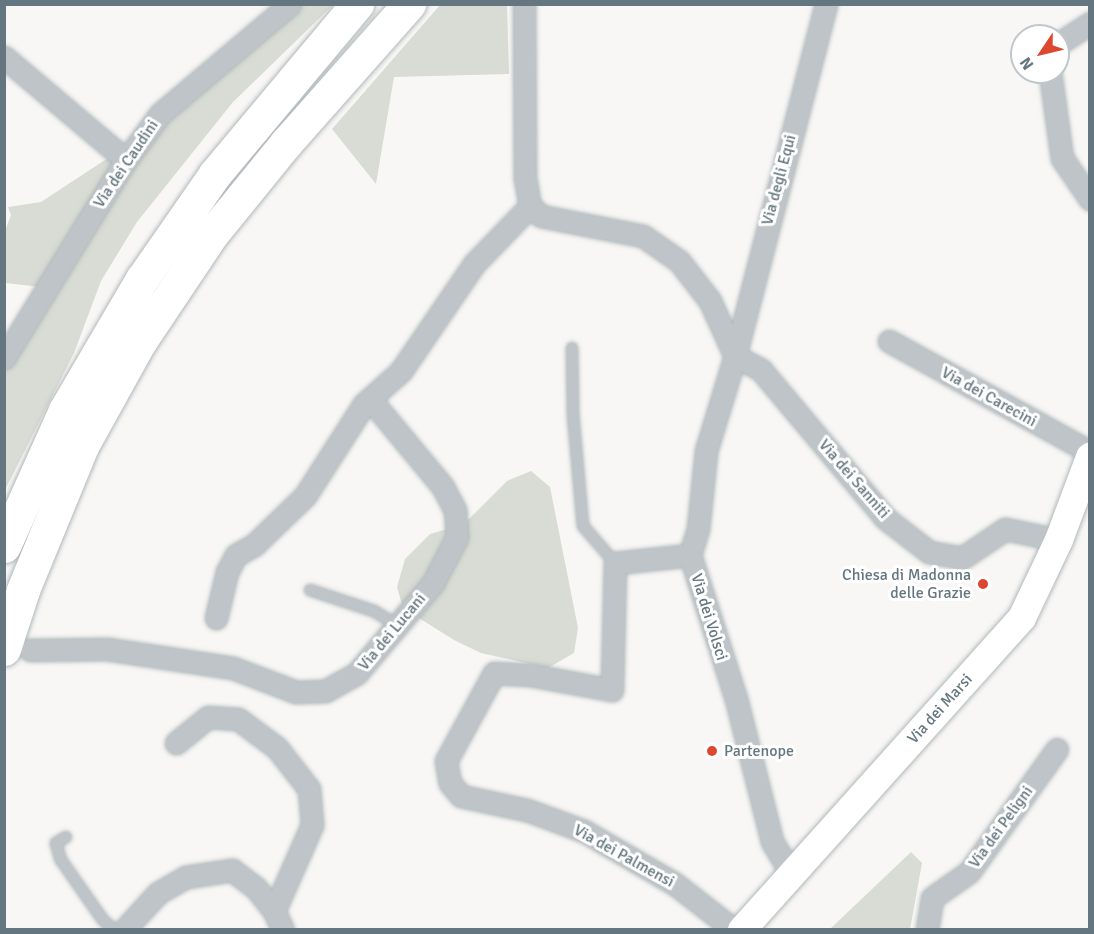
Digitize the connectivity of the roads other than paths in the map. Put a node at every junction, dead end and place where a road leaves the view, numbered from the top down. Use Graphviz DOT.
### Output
graph roads {
  1 [pos="290,4"];
  2 [pos="357,4"];
  3 [pos="409,4"];
  4 [pos="524,4"];
  5 [pos="826,4"];
  6 [pos="1089,23"];
  7 [pos="1070,36"];
  8 [pos="4,57"];
  9 [pos="1052,84"];
  10 [pos="126,160"];
  11 [pos="1089,199"];
  12 [pos="530,206"];
  13 [pos="889,341"];
  14 [pos="572,348"];
  15 [pos="735,356"];
  16 [pos="4,358"];
  17 [pos="370,399"];
  18 [pos="1089,452"];
  19 [pos="1089,457"];
  20 [pos="1059,540"];
  21 [pos="4,546"];
  22 [pos="690,555"];
  23 [pos="615,563"];
  24 [pos="310,590"];
  25 [pos="216,618"];
  26 [pos="399,627"];
  27 [pos="17,649"];
  28 [pos="176,743"];
  29 [pos="1057,749"];
  30 [pos="66,837"];
  31 [pos="791,873"];
  32 [pos="278,920"];
  33 [pos="755,923"];
  34 [pos="114,930"];
  35 [pos="124,930"];
  36 [pos="734,930"];
  37 [pos="927,930"];
  1 -- 10 [label="street, Via dei Caudini"];
  2 -- 21 [label="highway"];
  3 -- 27 [label="highway"];
  4 -- 12 [label="street"];
  5 -- 15 [label="street, Via degli Equi"];
  6 -- 7 [label="street"];
  8 -- 10 [label="street"];
  9 -- 11 [label="street"];
  10 -- 16 [label="street, Via dei Caudini"];
  12 -- 15 [label="street"];
  12 -- 17 [label="street"];
  13 -- 18 [label="street, Via dei Carecini"];
  14 -- 23 [label="lane"];
  15 -- 20 [label="street, Via dei Sanniti"];
  15 -- 22 [label="street, Via dei Volsci"];
  17 -- 25 [label="street"];
  17 -- 26 [label="street, Via dei Lucani"];
  19 -- 20 [label="main road, Via dei Marsi"];
  20 -- 31 [label="main road, Via dei Marsi"];
  22 -- 23 [label="street"];
  22 -- 31 [label="street, Via dei Volsci"];
  23 -- 36 [label="street, Via dei Palmensi"];
  24 -- 26 [label="lane"];
  26 -- 27 [label="street, Via dei Lucani"];
  28 -- 32 [label="street"];
  29 -- 37 [label="street, Via dei Peligni"];
  30 -- 34 [label="lane"];
  31 -- 33 [label="main road, Via dei Marsi"];
  32 -- 35 [label="street"];
}
